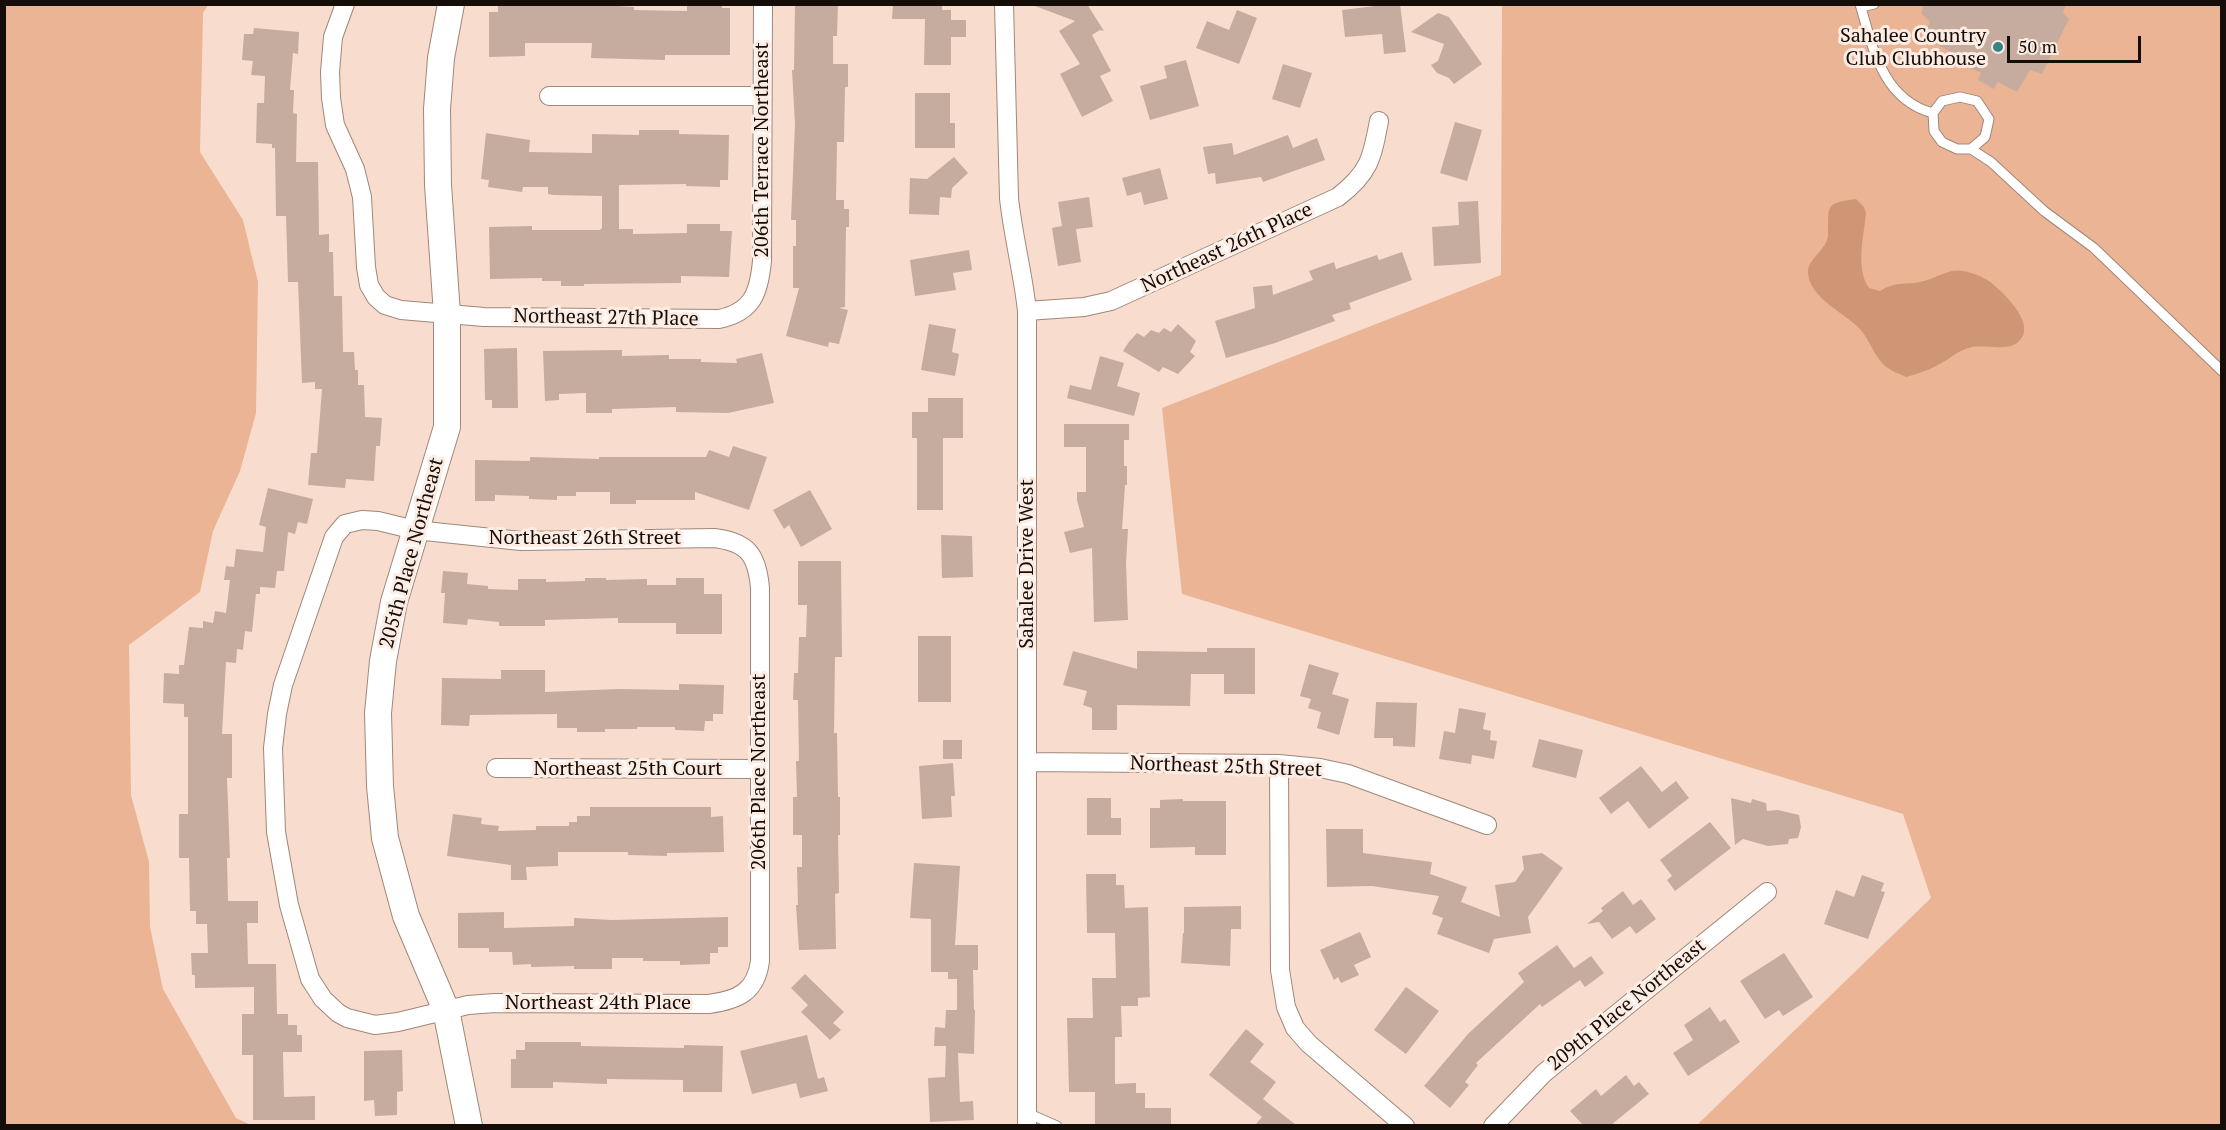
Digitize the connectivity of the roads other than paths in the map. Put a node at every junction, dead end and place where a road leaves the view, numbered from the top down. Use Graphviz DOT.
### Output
graph roads {
  1 [pos="345,4"];
  2 [pos="451,4"];
  3 [pos="763,4"];
  4 [pos="1004,4"];
  5 [pos="1874,4"];
  6 [pos="1861,6"];
  7 [pos="549,96"];
  8 [pos="762,96"];
  9 [pos="1933,113"];
  10 [pos="1378,121"];
  11 [pos="1971,149"];
  12 [pos="756,295"];
  13 [pos="1027,311"];
  14 [pos="447,314"];
  15 [pos="2222,371"];
  16 [pos="415,530"];
  17 [pos="751,552"];
  18 [pos="1027,762"];
  19 [pos="1279,764"];
  20 [pos="496,768"];
  21 [pos="759,769"];
  22 [pos="1487,825"];
  23 [pos="1767,892"];
  24 [pos="747,991"];
  25 [pos="446,1010"];
  26 [pos="1027,1119"];
  27 [pos="469,1125"];
  28 [pos="1057,1125"];
  29 [pos="1406,1125"];
  30 [pos="1493,1125"];
  1 -- 14 [label="street, Northeast 27th Place"];
  2 -- 14 [label="street, 205th Place Northeast"];
  3 -- 8 [label="street, 206th Terrace Northeast"];
  4 -- 13 [label="street, Sahalee Drive West"];
  5 -- 6 [label="lane"];
  6 -- 9 [label="lane"];
  7 -- 8 [label="street"];
  8 -- 12 [label="street, 206th Terrace Northeast"];
  9 -- 11 [label="lane"];
  9 -- 11 [label="lane"];
  10 -- 13 [label="street, Northeast 26th Place"];
  11 -- 15 [label="lane"];
  12 -- 14 [label="street, Northeast 27th Place"];
  13 -- 18 [label="street, Sahalee Drive West"];
  14 -- 16 [label="street, 205th Place Northeast"];
  16 -- 17 [label="street, Northeast 26th Street"];
  16 -- 25 [label="street, 205th Place Northeast"];
  16 -- 25 [label="street, Northeast 26th Street"];
  17 -- 21 [label="street, 206th Place Northeast"];
  18 -- 19 [label="street, Northeast 25th Street"];
  18 -- 26 [label="street, Sahalee Drive West"];
  19 -- 22 [label="street, Northeast 25th Street"];
  19 -- 29 [label="street"];
  20 -- 21 [label="street, Northeast 25th Court"];
  21 -- 24 [label="street, 206th Place Northeast"];
  23 -- 30 [label="street, 209th Place Northeast"];
  24 -- 25 [label="street, Northeast 24th Place"];
  25 -- 27 [label="street, 205th Place Northeast"];
  26 -- 28 [label="lane"];
}
